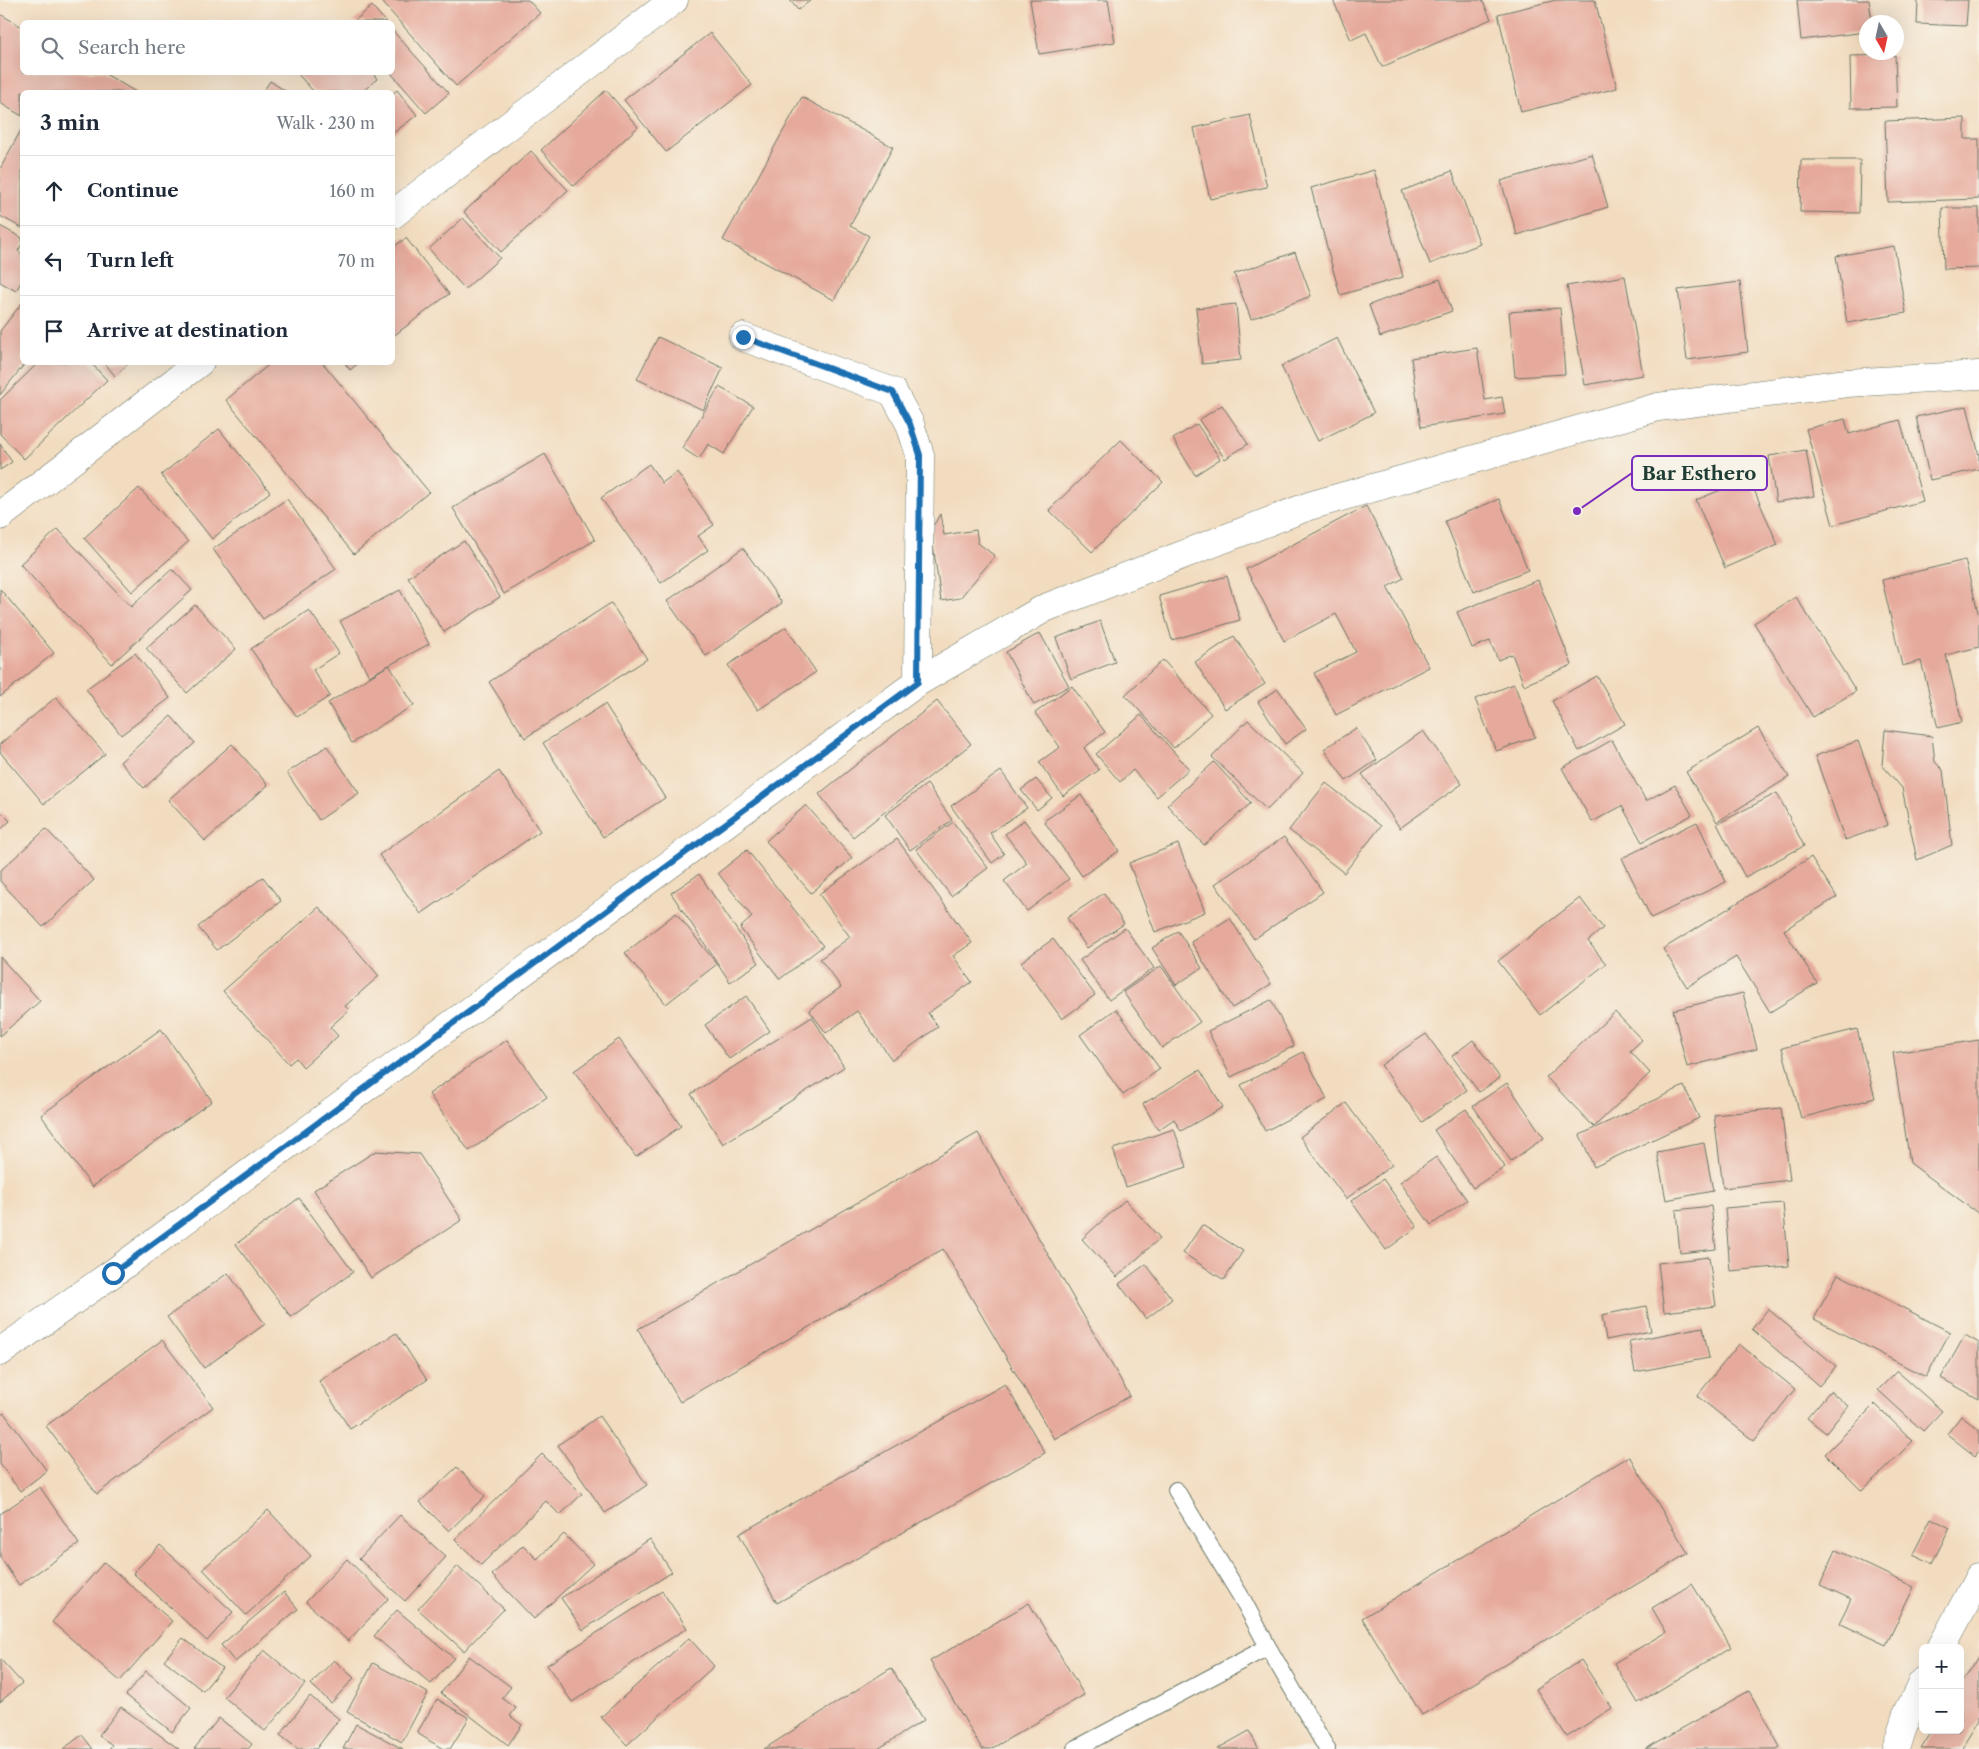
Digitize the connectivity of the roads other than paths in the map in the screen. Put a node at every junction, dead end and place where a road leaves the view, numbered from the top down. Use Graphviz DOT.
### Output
graph roads {
  1 [pos="674,0"];
  2 [pos="395,213"];
  3 [pos="743,337"];
  4 [pos="196,365"];
  5 [pos="1979,375"];
  6 [pos="0,516"];
  7 [pos="918,682"];
  8 [pos="0,1352"];
  9 [pos="1176,1490"];
  10 [pos="1979,1576"];
  11 [pos="1943,1644"];
  12 [pos="1268,1648"];
  13 [pos="1919,1689"];
  14 [pos="1075,1749"];
  15 [pos="1327,1749"];
  16 [pos="1896,1749"];
  1 -- 2 [label="street"];
  3 -- 7 [label="street"];
  4 -- 6 [label="street"];
  5 -- 7 [label="street"];
  7 -- 8 [label="street"];
  9 -- 12 [label="lane"];
  10 -- 11 [label="street"];
  12 -- 14 [label="lane"];
  12 -- 15 [label="lane"];
  13 -- 16 [label="street"];
}
